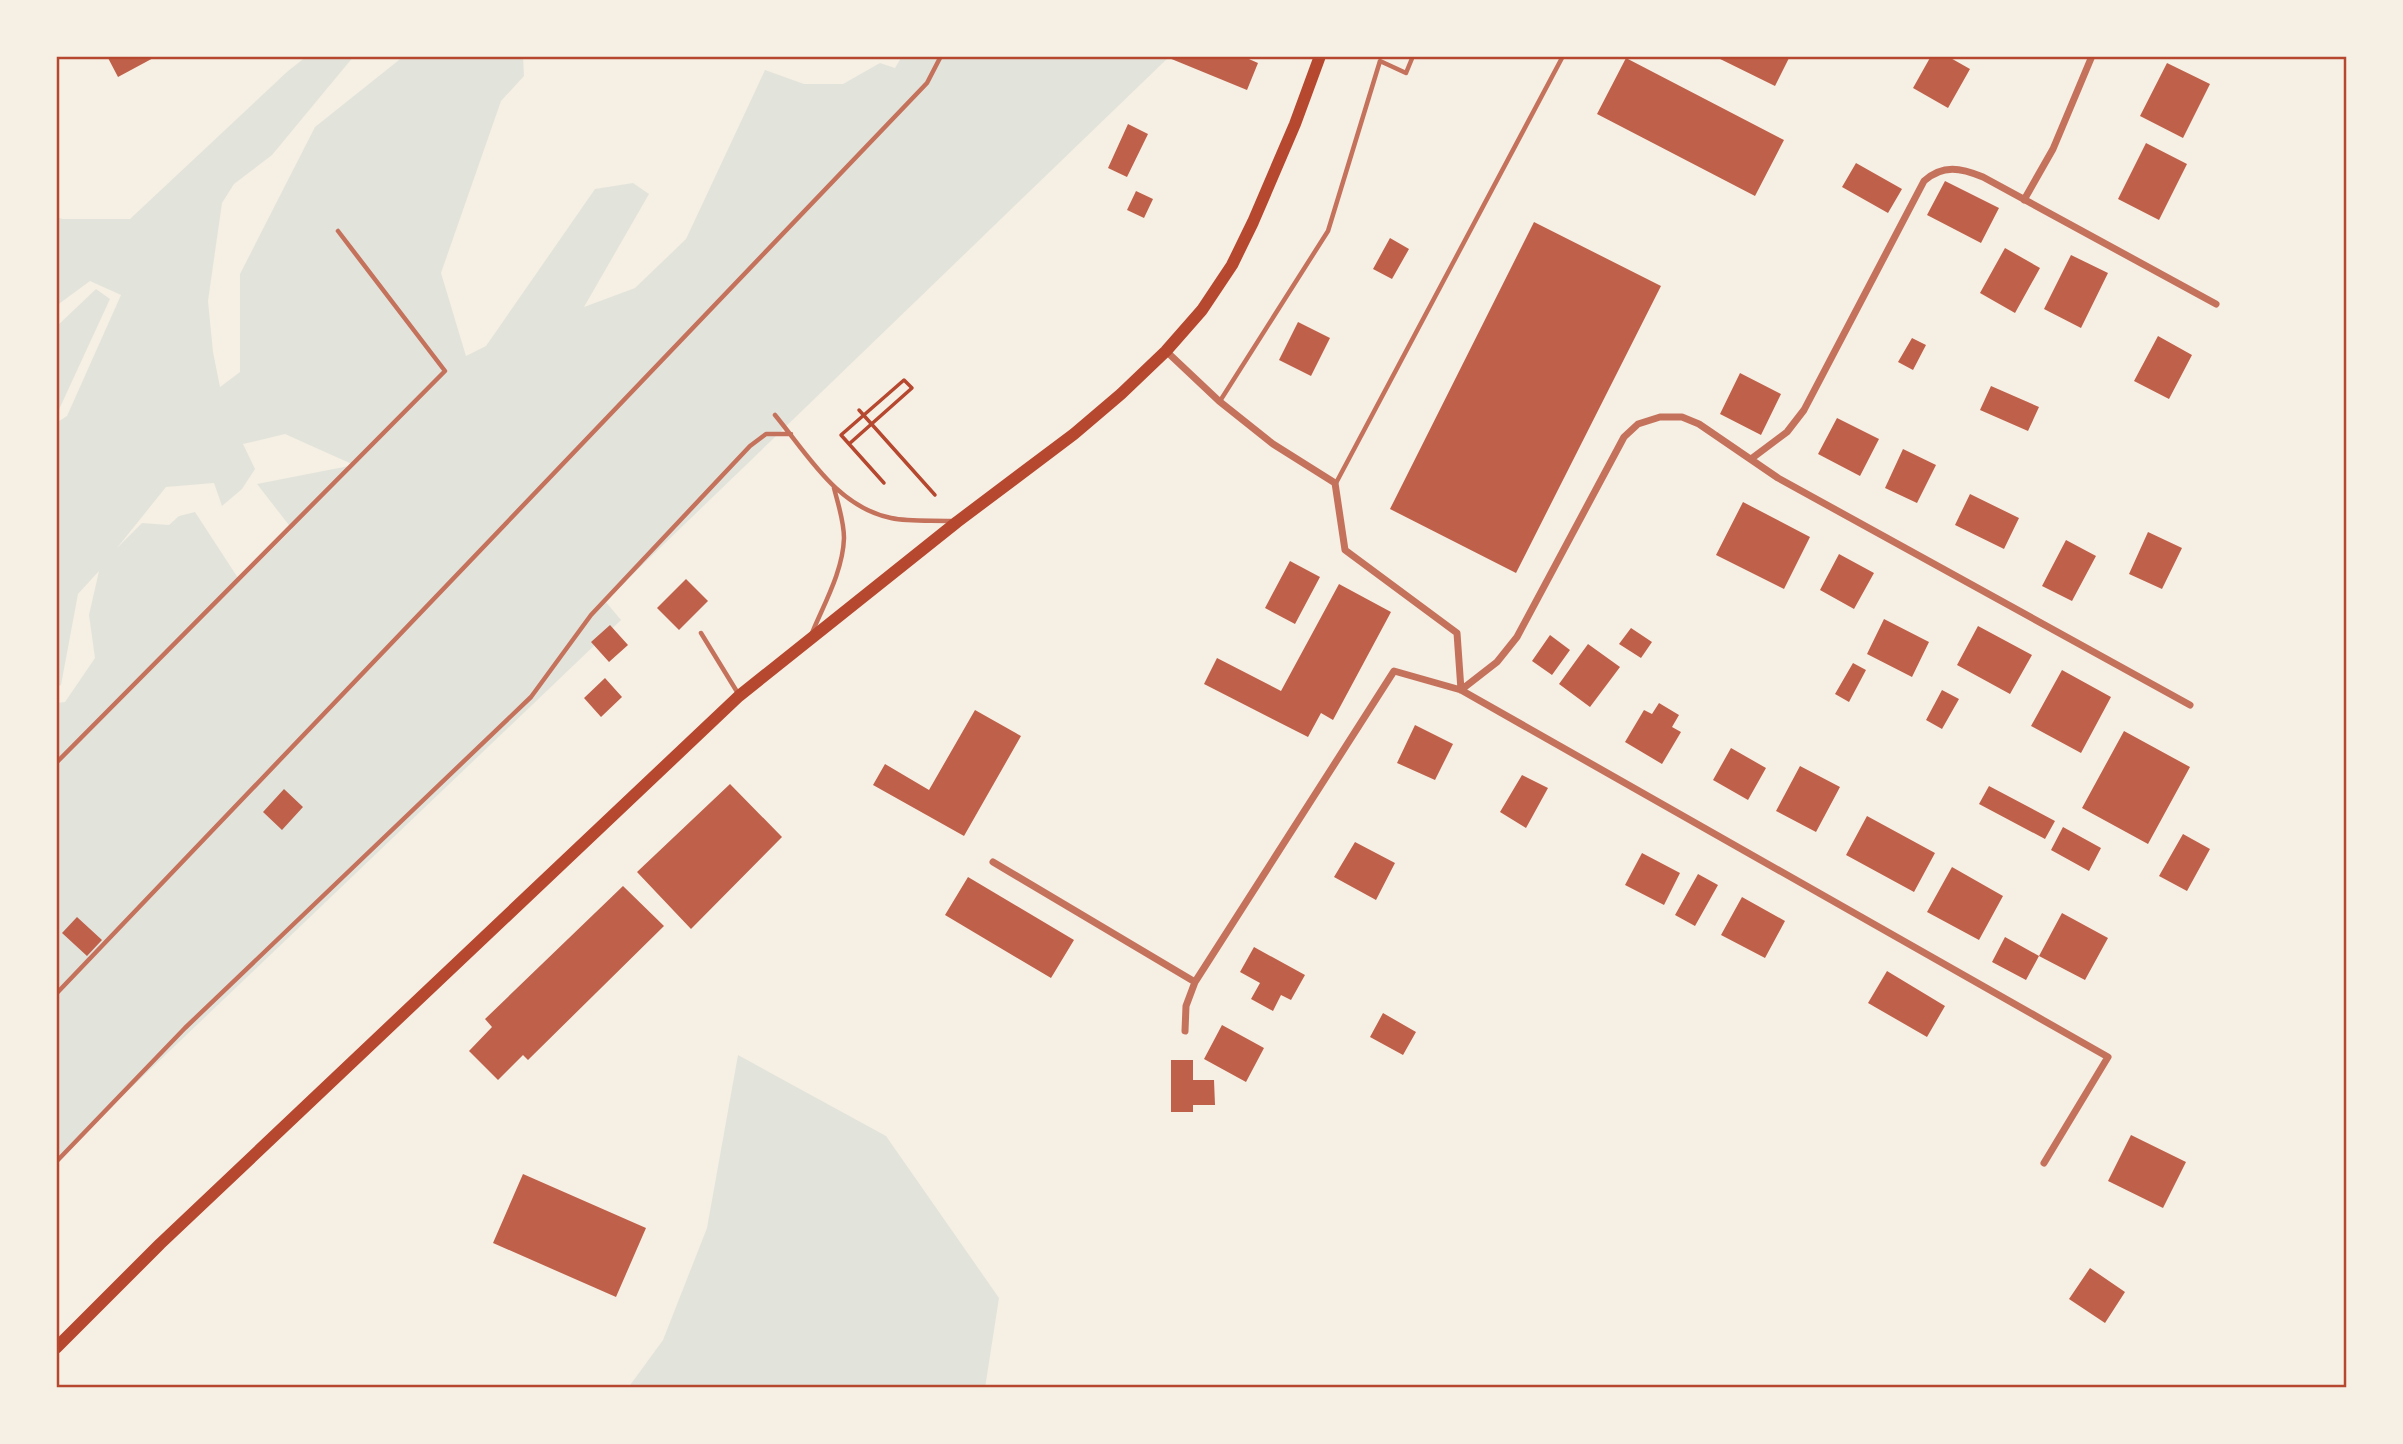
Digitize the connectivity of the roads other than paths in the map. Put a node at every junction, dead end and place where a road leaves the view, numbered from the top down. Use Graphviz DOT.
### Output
graph roads {
  1 [pos="941,56"];
  2 [pos="1320,56"];
  3 [pos="1413,56"];
  4 [pos="1563,56"];
  5 [pos="2092,56"];
  6 [pos="2024,200"];
  7 [pos="338,231"];
  8 [pos="2216,304"];
  9 [pos="1166,351"];
  10 [pos="1219,401"];
  11 [pos="775,415"];
  12 [pos="791,434"];
  13 [pos="1751,459"];
  14 [pos="1335,483"];
  15 [pos="833,487"];
  16 [pos="957,522"];
  17 [pos="701,633"];
  18 [pos="810,638"];
  19 [pos="1461,690"];
  20 [pos="739,696"];
  21 [pos="2190,705"];
  22 [pos="56,763"];
  23 [pos="993,862"];
  24 [pos="1195,982"];
  25 [pos="56,994"];
  26 [pos="1185,1031"];
  27 [pos="56,1162"];
  28 [pos="2044,1163"];
  29 [pos="56,1348"];
  1 -- 25 [label="lane"];
  2 -- 9 [label="main road"];
  3 -- 10 [label="lane"];
  4 -- 14 [label="lane"];
  5 -- 6 [label="street"];
  6 -- 8 [label="street"];
  6 -- 13 [label="street"];
  7 -- 22 [label="lane"];
  9 -- 10 [label="street"];
  9 -- 16 [label="main road"];
  10 -- 14 [label="street"];
  11 -- 12 [label="lane"];
  12 -- 15 [label="lane"];
  12 -- 27 [label="lane"];
  13 -- 19 [label="street"];
  13 -- 21 [label="street"];
  14 -- 19 [label="street"];
  15 -- 16 [label="lane"];
  15 -- 18 [label="lane"];
  16 -- 18 [label="main road"];
  17 -- 20 [label="lane"];
  18 -- 20 [label="main road"];
  19 -- 24 [label="street"];
  19 -- 28 [label="street"];
  20 -- 29 [label="main road"];
  23 -- 24 [label="street"];
  24 -- 26 [label="street"];
}
